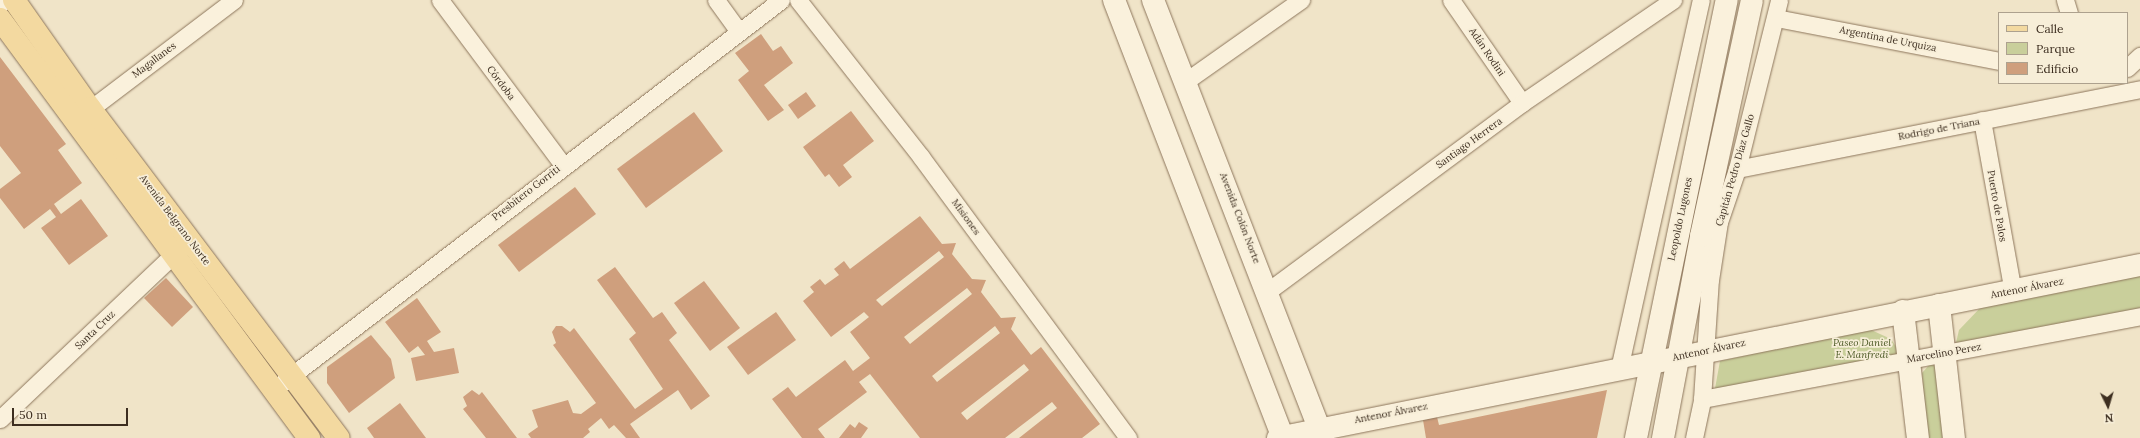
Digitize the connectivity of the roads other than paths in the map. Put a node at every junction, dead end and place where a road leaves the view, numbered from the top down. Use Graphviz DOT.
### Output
graph roads {
  1 [pos="5,0"];
  2 [pos="14,0"];
  3 [pos="234,0"];
  4 [pos="440,0"];
  5 [pos="716,0"];
  6 [pos="781,0"];
  7 [pos="798,0"];
  8 [pos="1114,0"];
  9 [pos="1153,0"];
  10 [pos="1301,0"];
  11 [pos="1451,0"];
  12 [pos="1673,0"];
  13 [pos="1701,0"];
  14 [pos="1752,0"];
  15 [pos="1779,0"];
  16 [pos="2065,0"];
  17 [pos="1724,1"];
  18 [pos="0,4"];
  19 [pos="2069,12"];
  20 [pos="1776,18"];
  21 [pos="0,19"];
  22 [pos="739,32"];
  23 [pos="2140,56"];
  24 [pos="1998,61"];
  25 [pos="2128,67"];
  26 [pos="1186,80"];
  27 [pos="2140,89"];
  28 [pos="2094,90"];
  29 [pos="1522,103"];
  30 [pos="83,115"];
  31 [pos="1982,120"];
  32 [pos="563,165"];
  33 [pos="1737,169"];
  34 [pos="189,239"];
  35 [pos="172,255"];
  36 [pos="2140,265"];
  37 [pos="1268,291"];
  38 [pos="2013,292"];
  39 [pos="1939,305"];
  40 [pos="1903,311"];
  41 [pos="2140,316"];
  42 [pos="1706,351"];
  43 [pos="1947,353"];
  44 [pos="1678,357"];
  45 [pos="1911,359"];
  46 [pos="1650,363"];
  47 [pos="1619,369"];
  48 [pos="293,373"];
  49 [pos="274,390"];
  50 [pos="1702,399"];
  51 [pos="0,419"];
  52 [pos="1321,433"];
  53 [pos="1281,437"];
  54 [pos="309,438"];
  55 [pos="339,438"];
  56 [pos="1128,438"];
  57 [pos="1636,438"];
  58 [pos="1663,438"];
  59 [pos="1694,438"];
  60 [pos="1918,438"];
  61 [pos="1954,438"];
  1 -- 18 [label="street"];
  2 -- 30 [label="main road, Avenida Belgrano Norte"];
  3 -- 30 [label="street, Magallanes"];
  4 -- 32 [label="street, Córdoba"];
  5 -- 22 [label="street"];
  6 -- 22 [label="street, Presbítero Gorriti"];
  7 -- 56 [label="street, Misiones"];
  8 -- 53 [label="main road"];
  9 -- 26 [label="main road, Avenida Colón Norte"];
  10 -- 26 [label="street"];
  11 -- 29 [label="street, Adán Rodini"];
  12 -- 29 [label="street, Santiago Herrera"];
  13 -- 47 [label="street"];
  14 -- 44 [label="main road"];
  15 -- 20 [label="street, Capitán Pedro Díaz Gallo"];
  16 -- 19 [label="street"];
  17 -- 46 [label="main road, Leopoldo Lugones"];
  20 -- 24 [label="street, Argentina de Urquiza"];
  20 -- 33 [label="street, Capitán Pedro Díaz Gallo"];
  21 -- 30 [label="main road, Avenida Belgrano Norte"];
  22 -- 32 [label="street, Presbítero Gorriti"];
  23 -- 25 [label="street"];
  26 -- 37 [label="main road, Avenida Colón Norte"];
  27 -- 28 [label="street, Rodrigo de Triana"];
  28 -- 31 [label="street, Rodrigo de Triana"];
  29 -- 37 [label="street, Santiago Herrera"];
  30 -- 34 [label="main road, Avenida Belgrano Norte"];
  30 -- 35 [label="main road, Avenida Belgrano Norte"];
  31 -- 33 [label="street, Rodrigo de Triana"];
  31 -- 38 [label="street, Puerto de Palos"];
  32 -- 48 [label="street, Presbítero Gorriti"];
  33 -- 42 [label="street, Capitán Pedro Díaz Gallo"];
  34 -- 35 [label="street, Santa Cruz"];
  34 -- 48 [label="main road, Avenida Belgrano Norte"];
  35 -- 49 [label="main road, Avenida Belgrano Norte"];
  35 -- 51 [label="street, Santa Cruz"];
  36 -- 38 [label="main road, Antenor Álvarez"];
  37 -- 52 [label="main road, Avenida Colón Norte"];
  38 -- 39 [label="main road, Antenor Álvarez"];
  39 -- 40 [label="main road, Antenor Álvarez"];
  39 -- 43 [label="main road"];
  40 -- 42 [label="main road, Antenor Álvarez"];
  40 -- 45 [label="main road"];
  41 -- 43 [label="street, Marcelino Perez"];
  42 -- 44 [label="main road, Antenor Álvarez"];
  42 -- 50 [label="street, Capitán Pedro Díaz Gallo"];
  43 -- 45 [label="street, Marcelino Perez"];
  43 -- 61 [label="main road"];
  44 -- 46 [label="main road, Antenor Álvarez"];
  44 -- 58 [label="main road"];
  45 -- 50 [label="street, Marcelino Perez"];
  45 -- 60 [label="main road"];
  46 -- 47 [label="main road, Antenor Álvarez"];
  46 -- 57 [label="main road, Leopoldo Lugones"];
  47 -- 52 [label="main road, Antenor Álvarez"];
  48 -- 49 [label="street, Presbítero Gorriti"];
  48 -- 55 [label="main road, Avenida Belgrano Norte"];
  49 -- 54 [label="main road, Avenida Belgrano Norte"];
  50 -- 59 [label="street, Capitán Pedro Díaz Gallo"];
  52 -- 53 [label="main road, Antenor Álvarez"];
}
